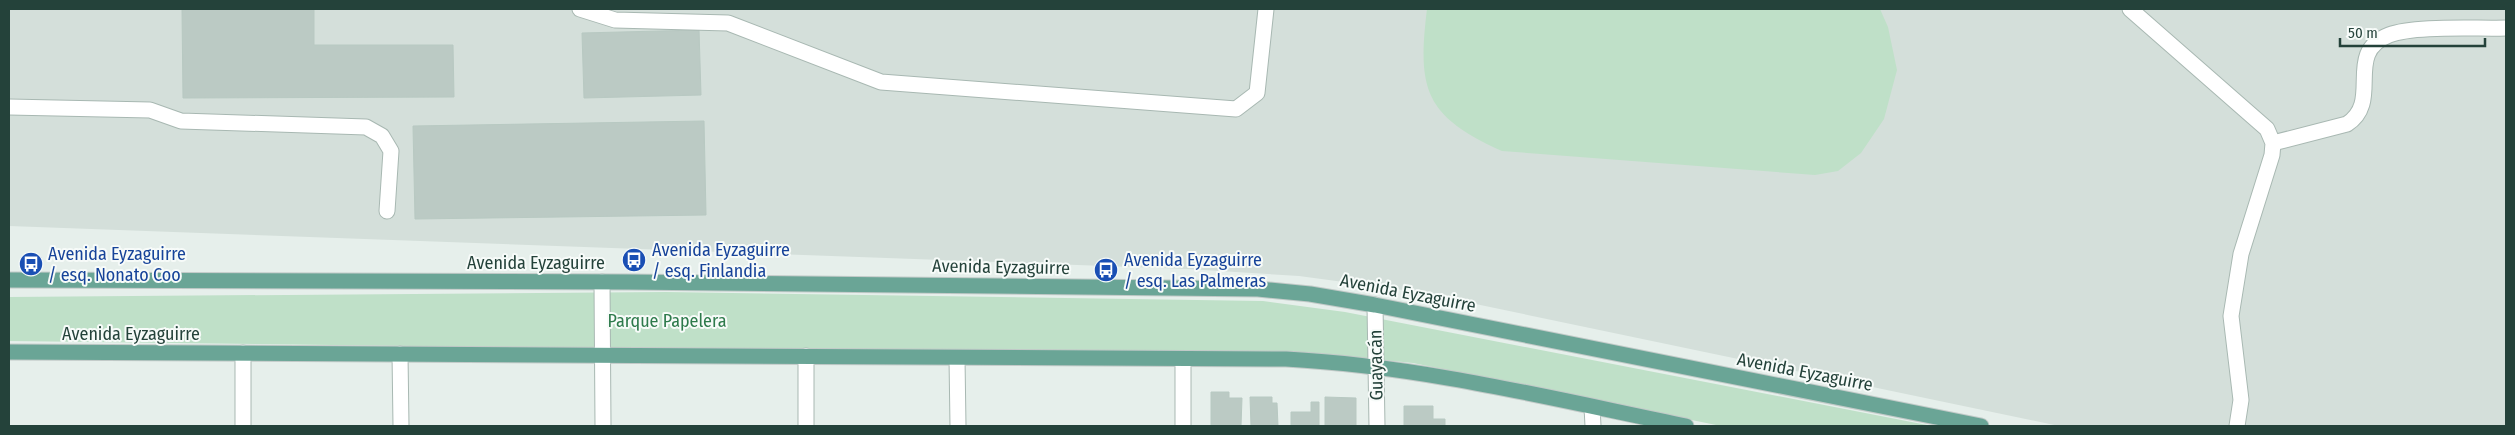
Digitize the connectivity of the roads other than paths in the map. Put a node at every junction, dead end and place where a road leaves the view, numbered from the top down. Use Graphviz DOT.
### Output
graph roads {
  1 [pos="580,9"];
  2 [pos="1266,9"];
  3 [pos="2130,9"];
  4 [pos="2506,28"];
  5 [pos="9,107"];
  6 [pos="2273,143"];
  7 [pos="386,211"];
  8 [pos="9,280"];
  9 [pos="602,282"];
  10 [pos="1375,305"];
  11 [pos="9,352"];
  12 [pos="243,353"];
  13 [pos="400,354"];
  14 [pos="603,355"];
  15 [pos="806,356"];
  16 [pos="957,358"];
  17 [pos="1183,359"];
  18 [pos="1377,366"];
  19 [pos="1592,407"];
  20 [pos="243,426"];
  21 [pos="401,426"];
  22 [pos="603,426"];
  23 [pos="806,426"];
  24 [pos="958,426"];
  25 [pos="1183,426"];
  26 [pos="1377,426"];
  27 [pos="1592,426"];
  28 [pos="1686,426"];
  29 [pos="1981,426"];
  30 [pos="2237,426"];
  1 -- 2 [label="street"];
  3 -- 6 [label="street"];
  4 -- 6 [label="street"];
  5 -- 7 [label="street"];
  6 -- 30 [label="street"];
  8 -- 9 [label="main road, Avenida Eyzaguirre"];
  9 -- 10 [label="main road, Avenida Eyzaguirre"];
  9 -- 14 [label="street"];
  10 -- 18 [label="street, Guayacán"];
  10 -- 29 [label="main road, Avenida Eyzaguirre"];
  11 -- 12 [label="main road, Avenida Eyzaguirre"];
  12 -- 13 [label="main road, Avenida Eyzaguirre"];
  12 -- 20 [label="street"];
  13 -- 14 [label="main road, Avenida Eyzaguirre"];
  13 -- 21 [label="street"];
  14 -- 15 [label="main road, Avenida Eyzaguirre"];
  14 -- 22 [label="street"];
  15 -- 16 [label="main road, Avenida Eyzaguirre"];
  15 -- 23 [label="street"];
  16 -- 17 [label="main road, Avenida Eyzaguirre"];
  16 -- 24 [label="street"];
  17 -- 18 [label="main road, Avenida Eyzaguirre"];
  17 -- 25 [label="street"];
  18 -- 19 [label="main road, Avenida Eyzaguirre"];
  18 -- 26 [label="street, Guayacán"];
  19 -- 27 [label="street"];
  19 -- 28 [label="main road, Avenida Eyzaguirre"];
}
